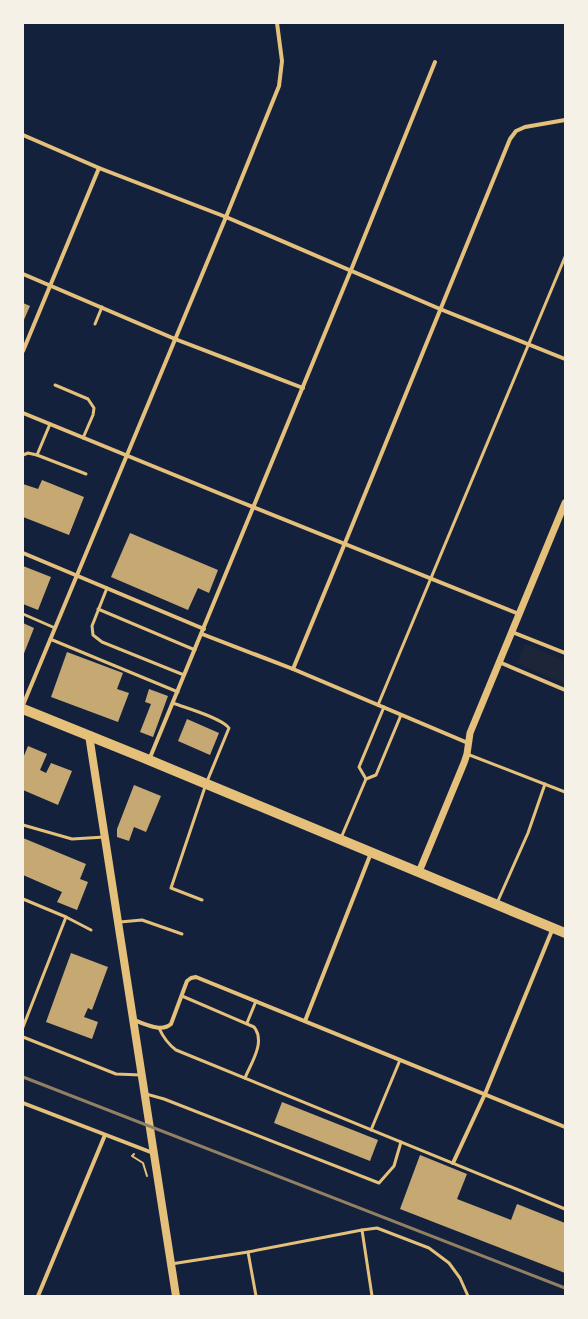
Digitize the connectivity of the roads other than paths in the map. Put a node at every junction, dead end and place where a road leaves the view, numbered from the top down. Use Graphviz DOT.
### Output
graph roads {
  1 [pos="277,23"];
  2 [pos="435,62"];
  3 [pos="565,120"];
  4 [pos="23,135"];
  5 [pos="99,168"];
  6 [pos="226,217"];
  7 [pos="565,257"];
  8 [pos="351,270"];
  9 [pos="23,274"];
  10 [pos="51,286"];
  11 [pos="102,307"];
  12 [pos="440,309"];
  13 [pos="95,324"];
  14 [pos="175,339"];
  15 [pos="529,344"];
  16 [pos="23,351"];
  17 [pos="565,358"];
  18 [pos="55,385"];
  19 [pos="303,388"];
  20 [pos="23,413"];
  21 [pos="50,424"];
  22 [pos="83,438"];
  23 [pos="23,455"];
  24 [pos="37,455"];
  25 [pos="127,456"];
  26 [pos="86,474"];
  27 [pos="565,503"];
  28 [pos="253,508"];
  29 [pos="345,543"];
  30 [pos="23,553"];
  31 [pos="77,575"];
  32 [pos="432,578"];
  33 [pos="107,588"];
  34 [pos="98,609"];
  35 [pos="23,614"];
  36 [pos="519,614"];
  37 [pos="55,628"];
  38 [pos="204,629"];
  39 [pos="512,632"];
  40 [pos="202,634"];
  41 [pos="50,639"];
  42 [pos="195,650"];
  43 [pos="565,653"];
  44 [pos="499,662"];
  45 [pos="293,669"];
  46 [pos="184,675"];
  47 [pos="565,690"];
  48 [pos="178,692"];
  49 [pos="173,703"];
  50 [pos="23,705"];
  51 [pos="378,705"];
  52 [pos="384,707"];
  53 [pos="23,709"];
  54 [pos="402,714"];
  55 [pos="89,735"];
  56 [pos="468,743"];
  57 [pos="467,754"];
  58 [pos="149,760"];
  59 [pos="366,779"];
  60 [pos="206,784"];
  61 [pos="545,784"];
  62 [pos="565,792"];
  63 [pos="23,825"];
  64 [pos="105,837"];
  65 [pos="340,840"];
  66 [pos="371,853"];
  67 [pos="420,872"];
  68 [pos="23,899"];
  69 [pos="202,900"];
  70 [pos="496,904"];
  71 [pos="66,917"];
  72 [pos="118,923"];
  73 [pos="553,928"];
  74 [pos="91,930"];
  75 [pos="565,933"];
  76 [pos="182,934"];
  77 [pos="182,996"];
  78 [pos="256,1001"];
  79 [pos="133,1020"];
  80 [pos="305,1021"];
  81 [pos="247,1023"];
  82 [pos="23,1027"];
  83 [pos="159,1028"];
  84 [pos="23,1037"];
  85 [pos="400,1060"];
  86 [pos="141,1075"];
  87 [pos="245,1078"];
  88 [pos="144,1094"];
  89 [pos="485,1094"];
  90 [pos="23,1103"];
  91 [pos="565,1127"];
  92 [pos="371,1130"];
  93 [pos="105,1135"];
  94 [pos="402,1142"];
  95 [pos="153,1153"];
  96 [pos="453,1164"];
  97 [pos="565,1209"];
  98 [pos="362,1230"];
  99 [pos="248,1252"];
  100 [pos="171,1264"];
  101 [pos="38,1296"];
  102 [pos="176,1296"];
  103 [pos="256,1296"];
  104 [pos="372,1296"];
  105 [pos="468,1296"];
  1 -- 6 [label="street"];
  2 -- 8 [label="street"];
  3 -- 12 [label="street"];
  4 -- 5 [label="street"];
  5 -- 6 [label="street"];
  5 -- 10 [label="street"];
  6 -- 8 [label="street"];
  6 -- 14 [label="street"];
  7 -- 15 [label="lane"];
  8 -- 12 [label="street"];
  8 -- 19 [label="street"];
  9 -- 10 [label="street"];
  10 -- 11 [label="street"];
  10 -- 16 [label="street"];
  11 -- 13 [label="lane"];
  11 -- 14 [label="street"];
  12 -- 15 [label="street"];
  12 -- 29 [label="street"];
  14 -- 19 [label="street"];
  14 -- 25 [label="street"];
  15 -- 17 [label="street"];
  15 -- 32 [label="lane"];
  18 -- 22 [label="lane"];
  19 -- 28 [label="street"];
  20 -- 21 [label="street"];
  21 -- 22 [label="street"];
  21 -- 24 [label="lane"];
  22 -- 25 [label="street"];
  23 -- 24 [label="lane"];
  24 -- 26 [label="lane"];
  25 -- 28 [label="street"];
  25 -- 31 [label="street"];
  27 -- 36 [label="street"];
  28 -- 29 [label="street"];
  28 -- 38 [label="street"];
  29 -- 32 [label="street"];
  29 -- 45 [label="street"];
  30 -- 31 [label="street"];
  31 -- 33 [label="street"];
  31 -- 37 [label="street"];
  32 -- 36 [label="street"];
  32 -- 51 [label="lane"];
  33 -- 34 [label="lane"];
  33 -- 38 [label="street"];
  34 -- 42 [label="lane"];
  34 -- 46 [label="lane"];
  35 -- 37 [label="lane"];
  36 -- 39 [label="street"];
  37 -- 41 [label="street"];
  38 -- 40 [label="street"];
  39 -- 43 [label="street"];
  39 -- 44 [label="street"];
  40 -- 42 [label="street"];
  40 -- 45 [label="street"];
  41 -- 48 [label="lane"];
  41 -- 50 [label="street"];
  42 -- 46 [label="street"];
  44 -- 47 [label="street"];
  44 -- 56 [label="street"];
  45 -- 51 [label="street"];
  46 -- 48 [label="street"];
  48 -- 49 [label="street"];
  49 -- 58 [label="street"];
  49 -- 60 [label="lane"];
  51 -- 52 [label="street"];
  52 -- 54 [label="street"];
  52 -- 59 [label="lane"];
  53 -- 55 [label="main road"];
  54 -- 56 [label="street"];
  54 -- 59 [label="lane"];
  55 -- 58 [label="main road"];
  55 -- 64 [label="main road"];
  56 -- 57 [label="street"];
  57 -- 61 [label="lane"];
  57 -- 67 [label="street"];
  58 -- 60 [label="main road"];
  59 -- 65 [label="lane"];
  60 -- 65 [label="main road"];
  60 -- 69 [label="lane"];
  61 -- 62 [label="lane"];
  61 -- 70 [label="lane"];
  63 -- 64 [label="lane"];
  64 -- 72 [label="main road"];
  65 -- 66 [label="main road"];
  66 -- 67 [label="main road"];
  66 -- 80 [label="street"];
  67 -- 70 [label="main road"];
  68 -- 71 [label="lane"];
  70 -- 73 [label="main road"];
  71 -- 74 [label="lane"];
  71 -- 82 [label="lane"];
  72 -- 76 [label="lane"];
  72 -- 79 [label="main road"];
  73 -- 75 [label="main road"];
  73 -- 89 [label="street"];
  77 -- 78 [label="street"];
  77 -- 81 [label="lane"];
  77 -- 83 [label="street"];
  78 -- 80 [label="street"];
  78 -- 81 [label="lane"];
  79 -- 83 [label="street"];
  79 -- 86 [label="main road"];
  80 -- 85 [label="street"];
  81 -- 87 [label="lane"];
  83 -- 87 [label="lane"];
  84 -- 86 [label="lane"];
  85 -- 89 [label="street"];
  85 -- 92 [label="lane"];
  86 -- 88 [label="main road"];
  87 -- 92 [label="lane"];
  88 -- 94 [label="lane"];
  88 -- 95 [label="main road"];
  89 -- 91 [label="street"];
  89 -- 96 [label="street"];
  90 -- 93 [label="street"];
  92 -- 94 [label="lane"];
  93 -- 95 [label="street"];
  93 -- 101 [label="street"];
  94 -- 96 [label="lane"];
  95 -- 100 [label="main road"];
  96 -- 97 [label="lane"];
  98 -- 99 [label="lane"];
  98 -- 104 [label="lane"];
  98 -- 105 [label="lane"];
  99 -- 100 [label="lane"];
  99 -- 103 [label="lane"];
  100 -- 102 [label="main road"];
}
